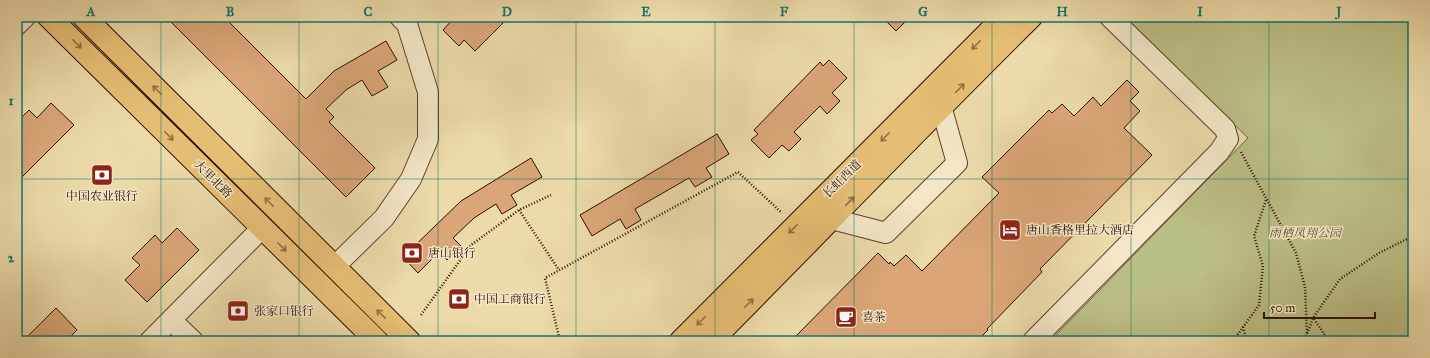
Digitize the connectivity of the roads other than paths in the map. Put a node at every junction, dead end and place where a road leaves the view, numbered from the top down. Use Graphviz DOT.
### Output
graph roads {
  1 [pos="25,17"];
  2 [pos="49,17"];
  3 [pos="84,17"];
  4 [pos="1004,17"];
  5 [pos="1031,17"];
  6 [pos="1110,17"];
  7 [pos="407,19"];
  8 [pos="17,25"];
  9 [pos="942,106"];
  10 [pos="832,219"];
  11 [pos="262,228"];
  12 [pos="334,267"];
  13 [pos="171,320"];
  14 [pos="150,341"];
  15 [pos="194,341"];
  16 [pos="377,341"];
  17 [pos="409,341"];
  18 [pos="681,341"];
  19 [pos="711,341"];
  20 [pos="1033,341"];
  1 -- 8 [label="street"];
  2 -- 11 [label="main road, 大里北路, one-way"];
  12 -- 3 [label="main road, 大里北路, one-way"];
  4 -- 18 [label="main road, 长虹西道, one-way"];
  9 -- 5 [label="main road, 长虹西道, one-way"];
  6 -- 20 [label="street"];
  7 -- 12 [label="street"];
  10 -- 9 [label="main road, 长虹西道, one-way"];
  9 -- 10 [label="street"];
  19 -- 10 [label="main road, 长虹西道, one-way"];
  11 -- 13 [label="street"];
  11 -- 16 [label="main road, 大里北路, one-way"];
  17 -- 12 [label="main road, 大里北路, one-way"];
  13 -- 14 [label="street"];
  13 -- 15 [label="street"];
}
